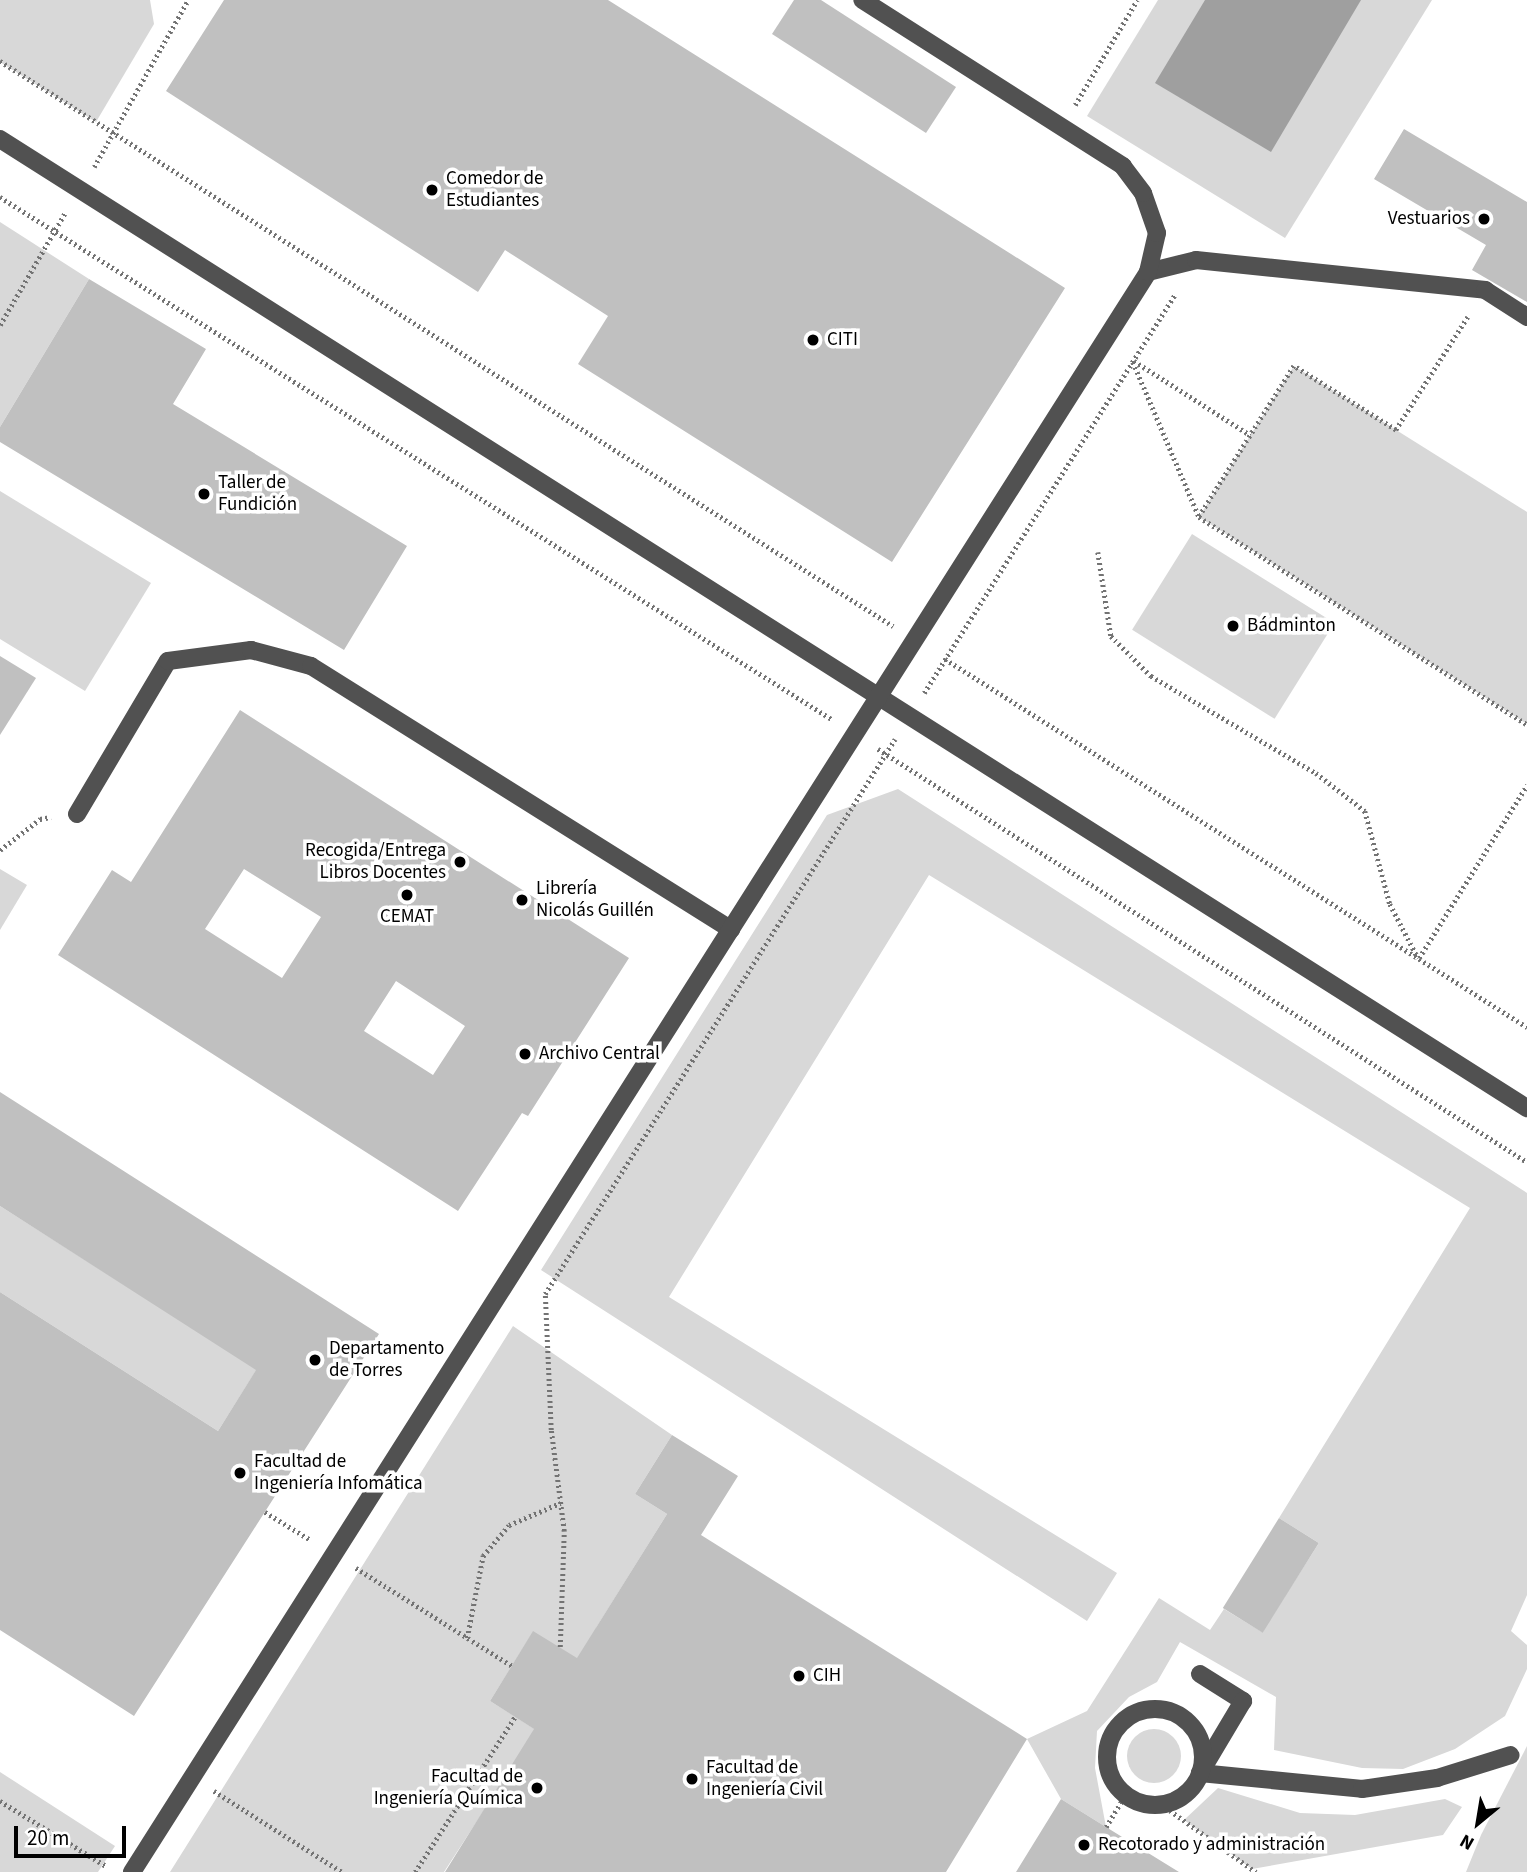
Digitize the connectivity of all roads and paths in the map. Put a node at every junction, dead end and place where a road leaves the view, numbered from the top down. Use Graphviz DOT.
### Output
graph roads {
  1 [pos="862,0"];
  2 [pos="1137,0"];
  3 [pos="0,61"];
  4 [pos="1062,127"];
  5 [pos="0,139"];
  6 [pos="0,197"];
  7 [pos="1196,260"];
  8 [pos="1148,272"];
  9 [pos="1485,290"];
  10 [pos="1527,317"];
  11 [pos="1133,361"];
  12 [pos="1250,435"];
  13 [pos="1199,517"];
  14 [pos="1098,552"];
  15 [pos="915,640"];
  16 [pos="945,659"];
  17 [pos="879,697"];
  18 [pos="909,716"];
  19 [pos="1527,724"];
  20 [pos="855,734"];
  21 [pos="886,754"];
  22 [pos="1527,785"];
  23 [pos="77,814"];
  24 [pos="0,850"];
  25 [pos="731,929"];
  26 [pos="1419,959"];
  27 [pos="1527,1027"];
  28 [pos="1527,1108"];
  29 [pos="1527,1162"];
  30 [pos="560,1503"];
  31 [pos="265,1512"];
  32 [pos="334,1554"];
  33 [pos="384,1586"];
  34 [pos="467,1638"];
  35 [pos="560,1647"];
  36 [pos="512,1666"];
  37 [pos="1200,1674"];
  38 [pos="515,1717"];
  39 [pos="1511,1755"];
  40 [pos="1200,1773"];
  41 [pos="192,1778"];
  42 [pos="1125,1794"];
  43 [pos="0,1801"];
  44 [pos="1161,1804"];
  45 [pos="1106,1827"];
  46 [pos="115,1872"];
  47 [pos="132,1872"];
  48 [pos="342,1872"];
  49 [pos="415,1872"];
  50 [pos="1256,1872"];
  1 -- 4 [label="lane"];
  2 -- 4 [label="path"];
  3 -- 15 [label="path"];
  4 -- 8 [label="lane"];
  5 -- 17 [label="lane"];
  6 -- 20 [label="path"];
  7 -- 8 [label="lane"];
  7 -- 9 [label="lane"];
  7 -- 11 [label="path"];
  8 -- 15 [label="lane"];
  9 -- 10 [label="lane"];
  9 -- 12 [label="path"];
  11 -- 12 [label="path"];
  11 -- 13 [label="path"];
  11 -- 16 [label="path"];
  12 -- 13 [label="path"];
  13 -- 19 [label="path"];
  14 -- 26 [label="path"];
  15 -- 17 [label="lane"];
  16 -- 18 [label="path"];
  16 -- 26 [label="path"];
  17 -- 18 [label="lane"];
  17 -- 20 [label="lane"];
  18 -- 21 [label="path"];
  18 -- 28 [label="lane"];
  20 -- 21 [label="path"];
  20 -- 25 [label="lane"];
  21 -- 29 [label="path"];
  21 -- 30 [label="path"];
  22 -- 26 [label="path"];
  23 -- 24 [label="path"];
  23 -- 25 [label="lane"];
  25 -- 32 [label="lane"];
  26 -- 27 [label="path"];
  30 -- 34 [label="path"];
  30 -- 35 [label="path"];
  31 -- 32 [label="path"];
  32 -- 41 [label="lane"];
  33 -- 34 [label="path"];
  34 -- 36 [label="path"];
  37 -- 40 [label="lane"];
  38 -- 49 [label="path"];
  39 -- 40 [label="lane"];
  40 -- 42 [label="lane"];
  40 -- 44 [label="lane"];
  41 -- 47 [label="lane"];
  41 -- 48 [label="path"];
  42 -- 44 [label="lane"];
  42 -- 45 [label="path"];
  43 -- 46 [label="path"];
  44 -- 50 [label="path"];
}
